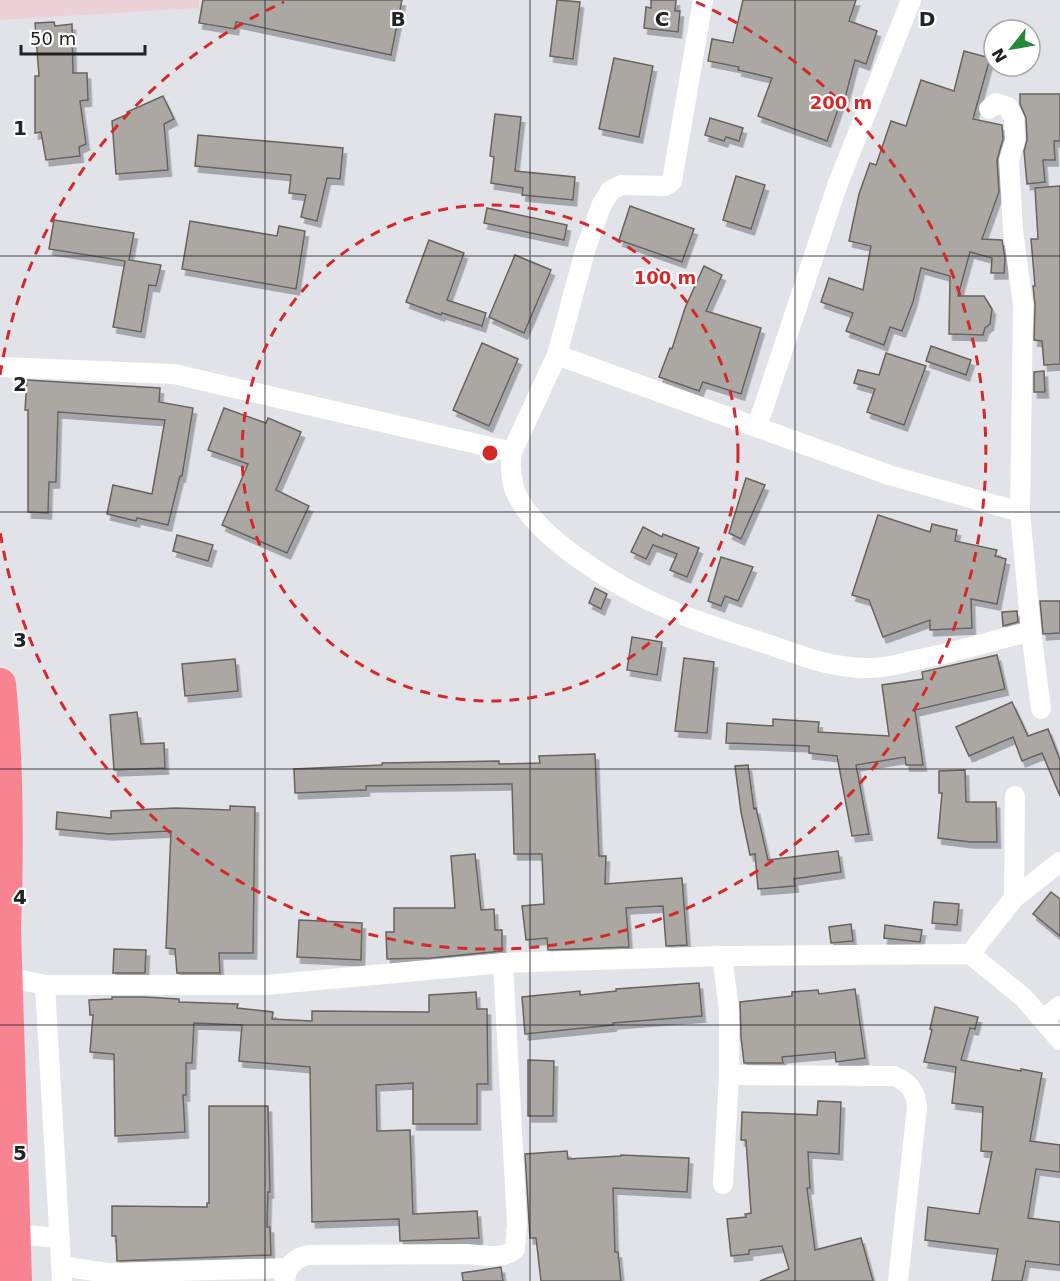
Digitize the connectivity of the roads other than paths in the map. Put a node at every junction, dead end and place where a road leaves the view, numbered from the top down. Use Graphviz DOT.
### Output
graph roads {
  1 [pos="703,0"];
  2 [pos="911,0"];
  3 [pos="989,109"];
  4 [pos="557,355"];
  5 [pos="0,367"];
  6 [pos="757,427"];
  7 [pos="512,452"];
  8 [pos="1020,512"];
  9 [pos="1031,631"];
  10 [pos="0,684"];
  11 [pos="1041,709"];
  12 [pos="3,737"];
  13 [pos="1016,796"];
  14 [pos="1060,862"];
  15 [pos="1014,898"];
  16 [pos="970,954"];
  17 [pos="722,956"];
  18 [pos="503,963"];
  19 [pos="7,977"];
  20 [pos="45,985"];
  21 [pos="1060,1006"];
  22 [pos="1043,1019"];
  23 [pos="1060,1040"];
  24 [pos="729,1075"];
  25 [pos="723,1184"];
  26 [pos="13,1234"];
  27 [pos="60,1238"];
  28 [pos="62,1273"];
  29 [pos="286,1274"];
  30 [pos="15,1281"];
  31 [pos="898,1281"];
  1 -- 4 [label="street"];
  2 -- 6 [label="street"];
  3 -- 8 [label="street"];
  4 -- 6 [label="street"];
  4 -- 7 [label="street"];
  5 -- 7 [label="street"];
  6 -- 8 [label="street"];
  7 -- 9 [label="street"];
  8 -- 9 [label="street"];
  9 -- 11 [label="street"];
  10 -- 12 [label="highway"];
  12 -- 19 [label="highway"];
  13 -- 15 [label="street"];
  14 -- 15 [label="street"];
  15 -- 16 [label="street"];
  16 -- 17 [label="street"];
  16 -- 22 [label="street"];
  17 -- 18 [label="street"];
  17 -- 24 [label="street"];
  18 -- 20 [label="street"];
  18 -- 29 [label="street"];
  19 -- 20 [label="street"];
  19 -- 26 [label="highway"];
  20 -- 27 [label="street"];
  21 -- 22 [label="street"];
  22 -- 23 [label="street"];
  24 -- 25 [label="street"];
  24 -- 31 [label="street"];
  26 -- 27 [label="street"];
  26 -- 30 [label="highway"];
  27 -- 28 [label="street"];
  28 -- 29 [label="street"];
}
